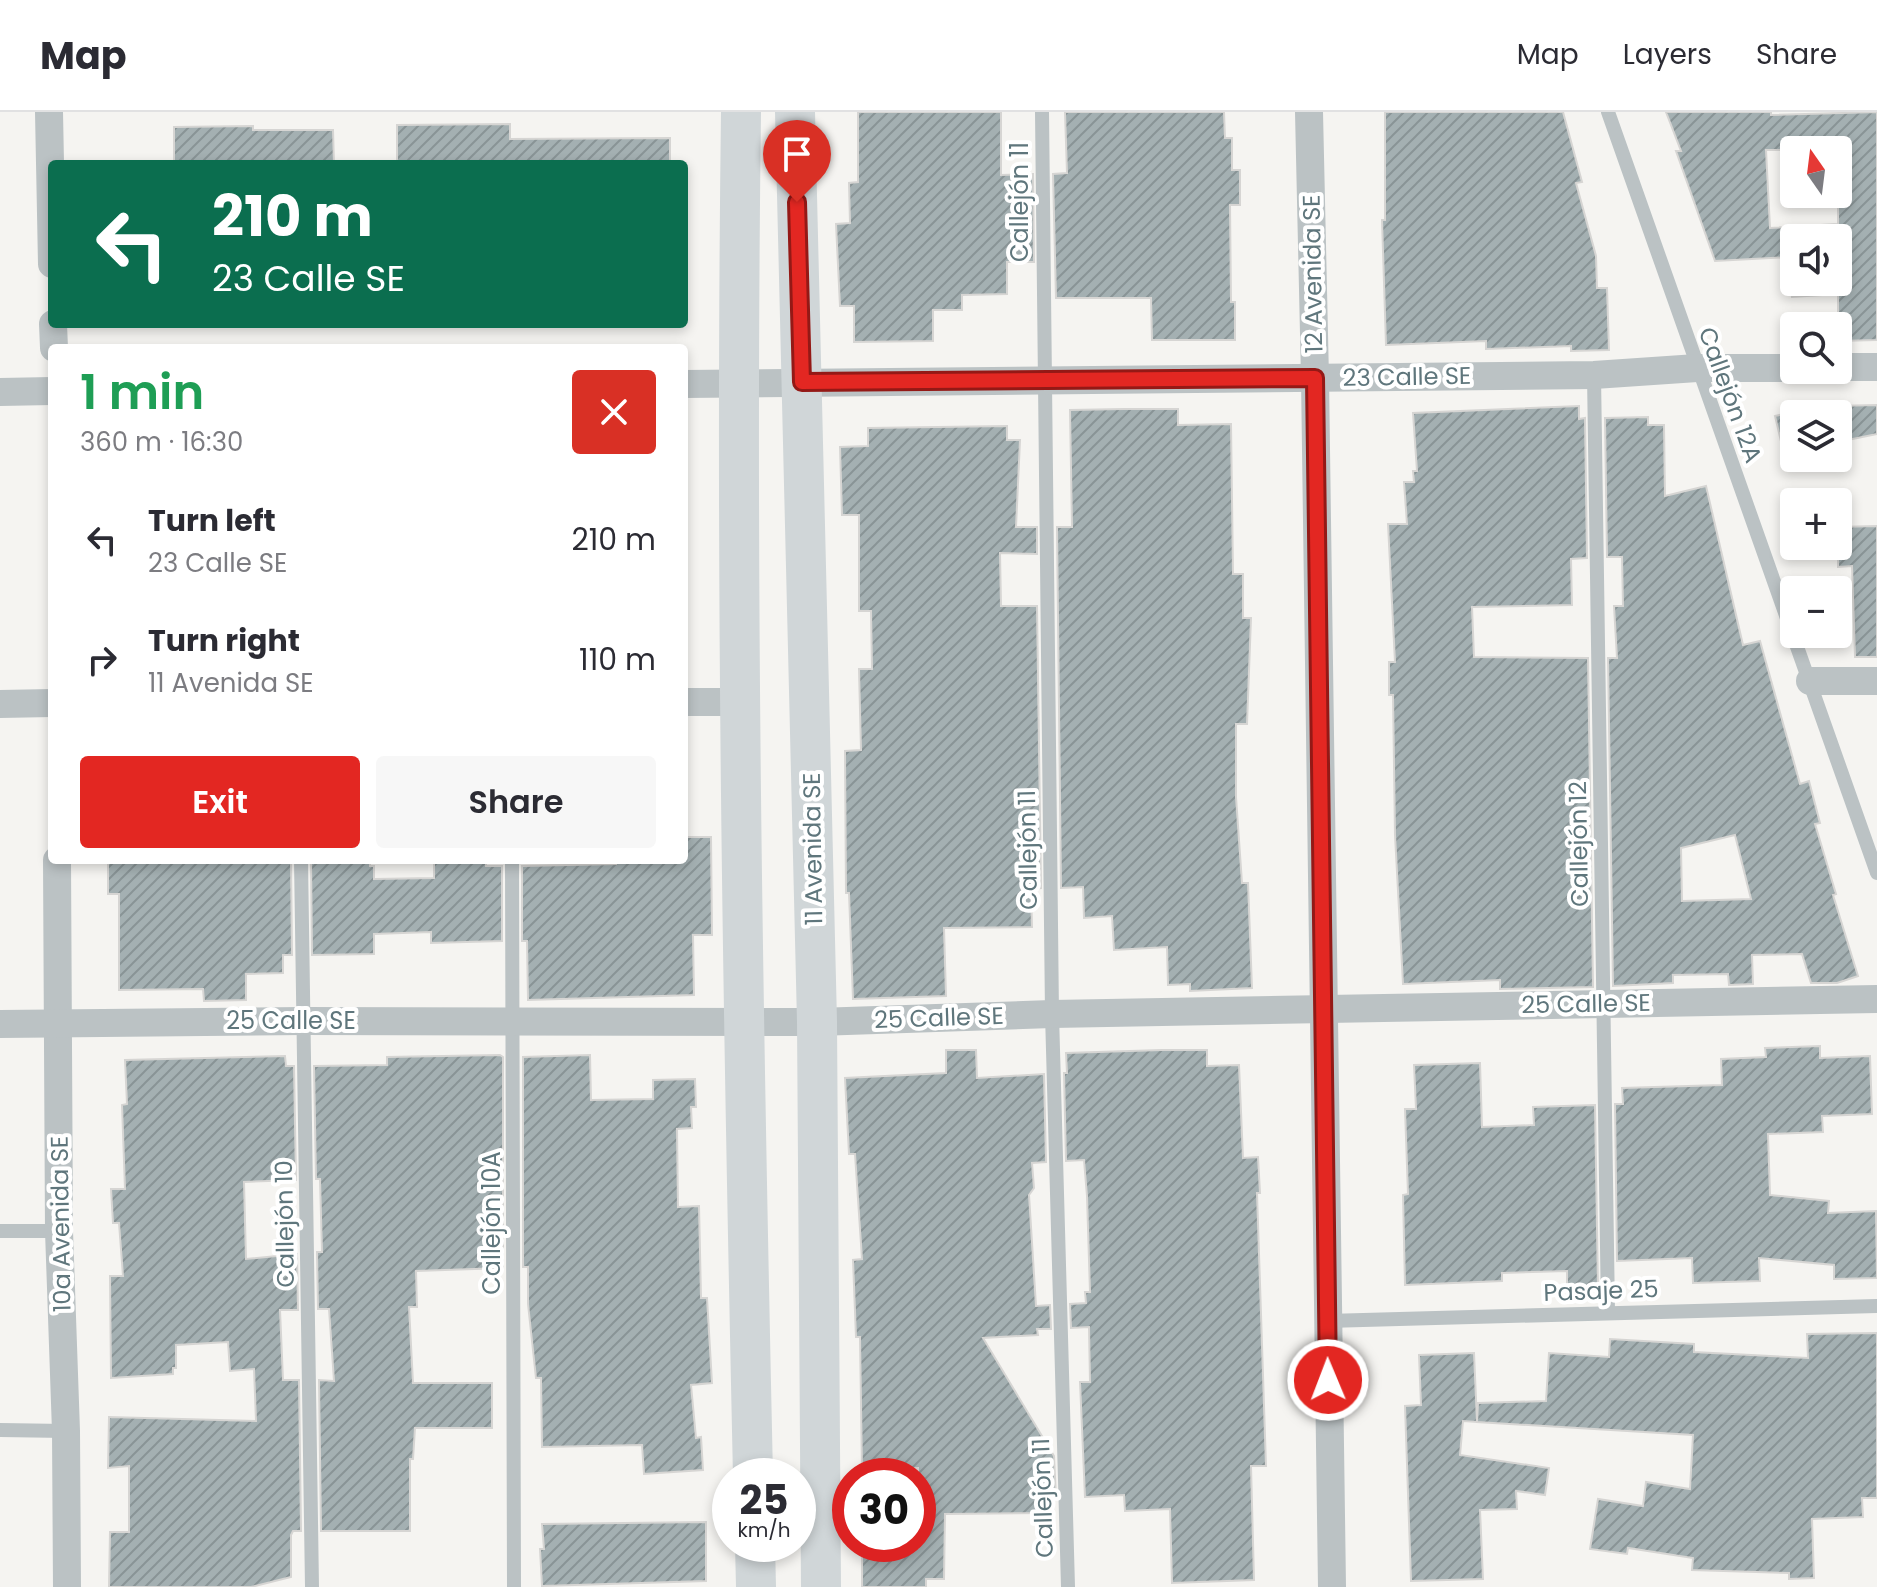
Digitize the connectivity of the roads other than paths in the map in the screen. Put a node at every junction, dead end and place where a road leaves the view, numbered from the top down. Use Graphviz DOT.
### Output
graph roads {
  1 [pos="49,112"];
  2 [pos="741,112"];
  3 [pos="795,112"];
  4 [pos="1042,112"];
  5 [pos="1309,112"];
  6 [pos="1608,112"];
  7 [pos="50,160"];
  8 [pos="1852,367"];
  9 [pos="1877,367"];
  10 [pos="1697,368"];
  11 [pos="1780,368"];
  12 [pos="1594,375"];
  13 [pos="1315,378"];
  14 [pos="1043,379"];
  15 [pos="802,382"];
  16 [pos="688,384"];
  17 [pos="737,384"];
  18 [pos="48,391"];
  19 [pos="0,392"];
  20 [pos="1810,681"];
  21 [pos="1877,681"];
  22 [pos="688,702"];
  23 [pos="742,702"];
  24 [pos="48,703"];
  25 [pos="0,704"];
  26 [pos="57,864"];
  27 [pos="301,864"];
  28 [pos="512,864"];
  29 [pos="1877,873"];
  30 [pos="1877,999"];
  31 [pos="1603,1004"];
  32 [pos="1324,1009"];
  33 [pos="1052,1014"];
  34 [pos="303,1021"];
  35 [pos="514,1022"];
  36 [pos="817,1022"];
  37 [pos="743,1023"];
  38 [pos="0,1024"];
  39 [pos="58,1024"];
  40 [pos="0,1231"];
  41 [pos="59,1231"];
  42 [pos="1877,1306"];
  43 [pos="1608,1313"];
  44 [pos="1327,1321"];
  45 [pos="0,1430"];
  46 [pos="66,1431"];
  47 [pos="753,1458"];
  48 [pos="755,1562"];
  49 [pos="67,1587"];
  50 [pos="312,1587"];
  51 [pos="514,1587"];
  52 [pos="756,1587"];
  53 [pos="821,1587"];
  54 [pos="1068,1587"];
  55 [pos="1332,1587"];
  1 -- 7 [label="street"];
  2 -- 17 [label="street"];
  3 -- 15 [label="street, 11 Avenida SE"];
  4 -- 14 [label="lane, Callejón 11"];
  5 -- 13 [label="street, 12 Avenida SE"];
  6 -- 10 [label="lane, Callejón 12A"];
  8 -- 9 [label="street"];
  10 -- 11 [label="street, 23 Calle SE"];
  10 -- 12 [label="street, 23 Calle SE"];
  10 -- 20 [label="lane, Callejón 12A"];
  12 -- 13 [label="street, 23 Calle SE"];
  12 -- 31 [label="lane, Callejón 12"];
  13 -- 14 [label="street, 23 Calle SE"];
  13 -- 32 [label="street, 12 Avenida SE"];
  14 -- 15 [label="street, 23 Calle SE"];
  14 -- 33 [label="lane, Callejón 11"];
  15 -- 17 [label="street, 23 Calle SE"];
  15 -- 36 [label="street, 11 Avenida SE"];
  16 -- 17 [label="street, 23 Calle SE"];
  17 -- 23 [label="street"];
  18 -- 19 [label="street"];
  20 -- 21 [label="street"];
  20 -- 29 [label="lane, Callejón 12A"];
  22 -- 23 [label="street"];
  23 -- 37 [label="street"];
  24 -- 25 [label="street"];
  26 -- 39 [label="street, 10a Avenida SE"];
  27 -- 34 [label="lane, Callejón 10"];
  28 -- 35 [label="lane, Callejón 10A"];
  30 -- 31 [label="street, 25 Calle SE"];
  31 -- 32 [label="street, 25 Calle SE"];
  31 -- 43 [label="lane, Callejón 12"];
  32 -- 33 [label="street, 25 Calle SE"];
  32 -- 44 [label="street, 12 Avenida SE"];
  33 -- 36 [label="street, 25 Calle SE"];
  33 -- 54 [label="lane, Callejón 11"];
  34 -- 35 [label="street, 25 Calle SE"];
  34 -- 39 [label="street, 25 Calle SE"];
  34 -- 50 [label="lane, Callejón 10"];
  35 -- 37 [label="street, 25 Calle SE"];
  35 -- 51 [label="lane, Callejón 10A"];
  36 -- 37 [label="street, 25 Calle SE"];
  36 -- 53 [label="street, 11 Avenida SE"];
  37 -- 47 [label="street"];
  38 -- 39 [label="street, 25 Calle SE"];
  39 -- 41 [label="street, 10a Avenida SE"];
  40 -- 41 [label="lane"];
  41 -- 46 [label="street, 10a Avenida SE"];
  42 -- 43 [label="lane, Pasaje 25"];
  43 -- 44 [label="lane, Pasaje 25"];
  44 -- 55 [label="street, 12 Avenida SE"];
  45 -- 46 [label="lane"];
  46 -- 49 [label="street, 10a Avenida SE"];
  48 -- 52 [label="street"];
}
